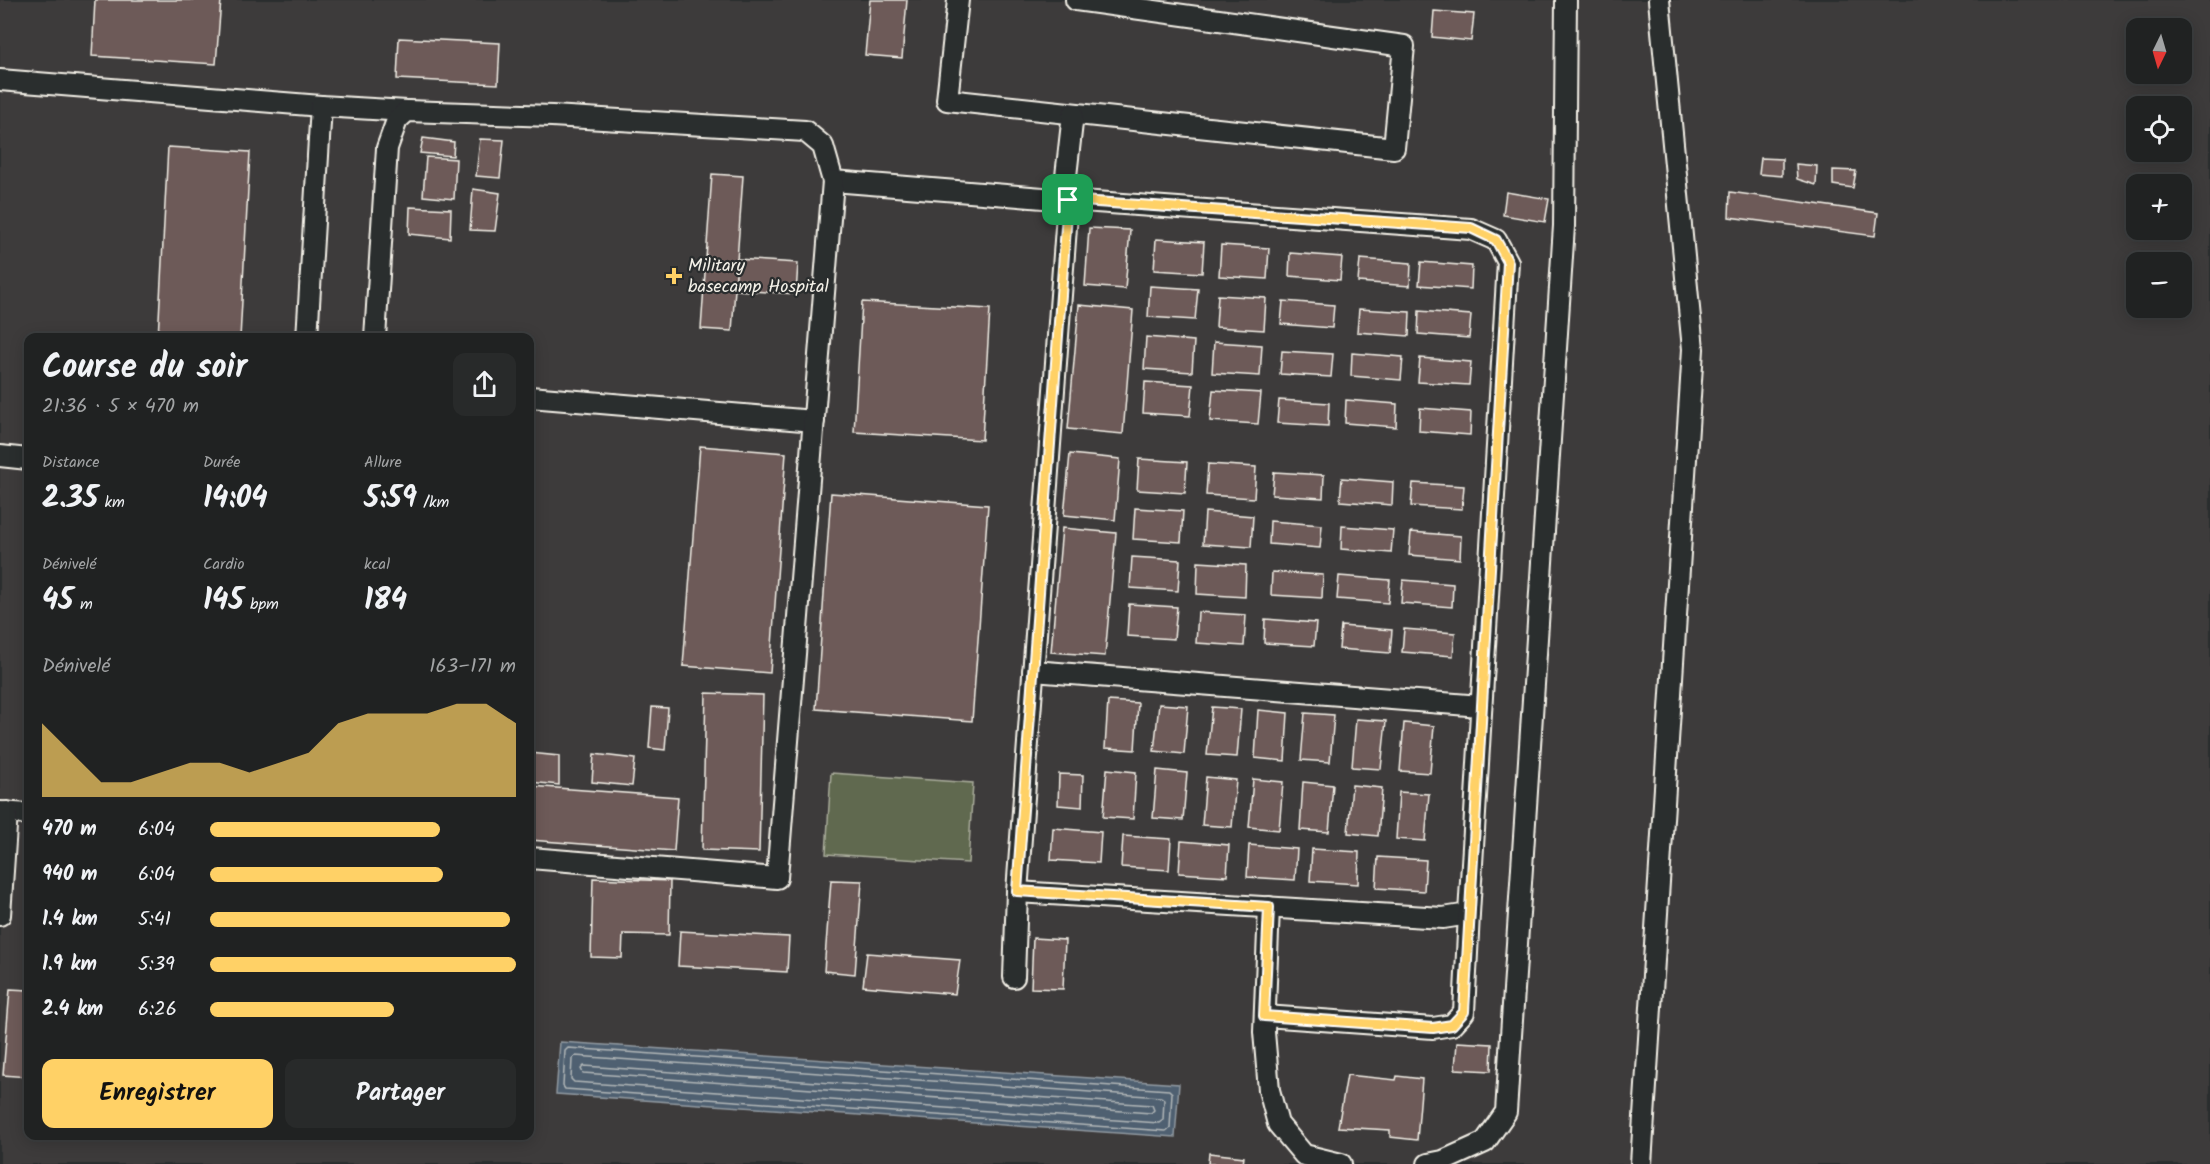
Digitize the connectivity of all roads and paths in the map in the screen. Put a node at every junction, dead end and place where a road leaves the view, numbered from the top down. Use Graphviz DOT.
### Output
graph roads {
  1 [pos="958,0"];
  2 [pos="1077,0"];
  3 [pos="1566,0"];
  4 [pos="1659,0"];
  5 [pos="0,80"];
  6 [pos="321,106"];
  7 [pos="407,111"];
  8 [pos="1073,114"];
  9 [pos="833,181"];
  10 [pos="1068,200"];
  11 [pos="307,333"];
  12 [pos="375,333"];
  13 [pos="534,397"];
  14 [pos="814,421"];
  15 [pos="0,456"];
  16 [pos="24,459"];
  17 [pos="1033,671"];
  18 [pos="1481,706"];
  19 [pos="3,812"];
  20 [pos="24,814"];
  21 [pos="534,858"];
  22 [pos="1017,891"];
  23 [pos="1269,907"];
  24 [pos="1469,914"];
  25 [pos="0,915"];
  26 [pos="1014,977"];
  27 [pos="1264,1016"];
  28 [pos="1341,1164"];
  29 [pos="1428,1164"];
  30 [pos="1641,1164"];
  1 -- 8 [label="lane"];
  2 -- 8 [label="lane"];
  3 -- 29 [label="lane"];
  4 -- 30 [label="lane"];
  5 -- 6 [label="lane"];
  6 -- 7 [label="lane"];
  6 -- 11 [label="lane"];
  7 -- 9 [label="lane"];
  7 -- 12 [label="lane"];
  8 -- 10 [label="lane"];
  9 -- 10 [label="lane"];
  9 -- 14 [label="lane"];
  10 -- 17 [label="lane"];
  10 -- 18 [label="lane"];
  13 -- 14 [label="lane"];
  14 -- 21 [label="lane"];
  15 -- 16 [label="lane"];
  17 -- 18 [label="lane"];
  17 -- 22 [label="lane"];
  18 -- 24 [label="lane"];
  19 -- 20 [label="lane"];
  19 -- 25 [label="lane"];
  22 -- 23 [label="lane"];
  22 -- 26 [label="lane"];
  23 -- 24 [label="lane"];
  23 -- 27 [label="lane"];
  24 -- 27 [label="lane"];
  27 -- 28 [label="lane"];
}
